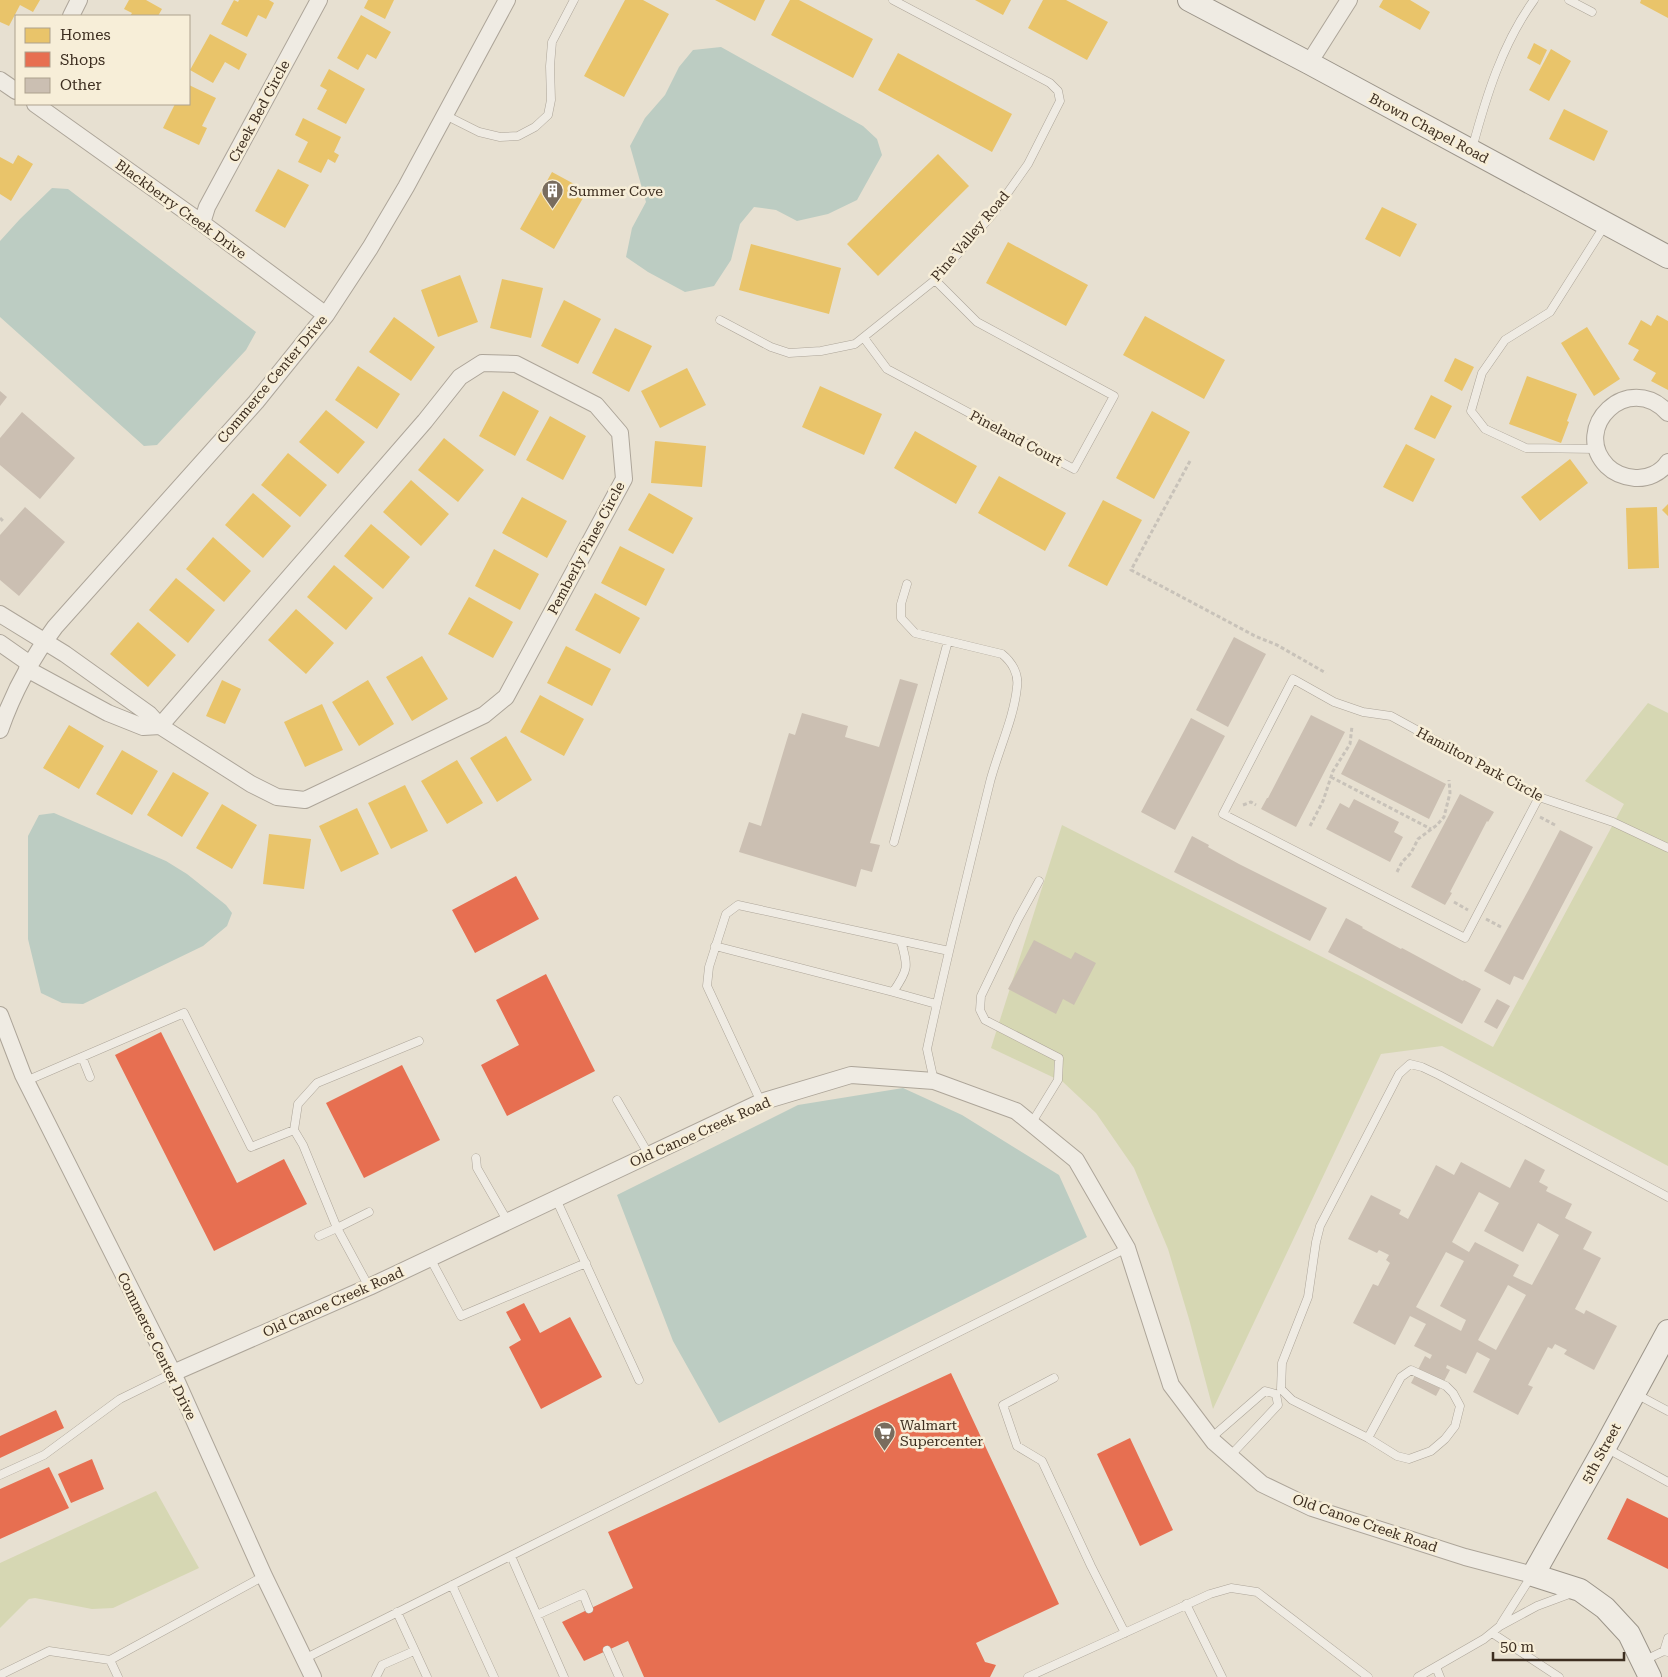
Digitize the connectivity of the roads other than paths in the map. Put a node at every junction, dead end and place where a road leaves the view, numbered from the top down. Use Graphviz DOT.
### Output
graph roads {
  1 [pos="80,0"];
  2 [pos="319,0"];
  3 [pos="507,0"];
  4 [pos="574,0"];
  5 [pos="892,0"];
  6 [pos="1189,0"];
  7 [pos="1349,0"];
  8 [pos="1534,0"];
  9 [pos="1569,0"];
  10 [pos="1592,12"];
  11 [pos="72,15"];
  12 [pos="1309,62"];
  13 [pos="0,80"];
  14 [pos="15,90"];
  15 [pos="36,105"];
  16 [pos="445,115"];
  17 [pos="1471,150"];
  18 [pos="202,223"];
  19 [pos="1606,224"];
  20 [pos="1668,257"];
  21 [pos="934,280"];
  22 [pos="326,315"];
  23 [pos="720,320"];
  24 [pos="864,338"];
  25 [pos="1668,413"];
  26 [pos="1597,449"];
  27 [pos="1668,462"];
  28 [pos="907,584"];
  29 [pos="0,614"];
  30 [pos="44,641"];
  31 [pos="948,641"];
  32 [pos="0,643"];
  33 [pos="29,666"];
  34 [pos="160,726"];
  35 [pos="0,730"];
  36 [pos="1539,797"];
  37 [pos="894,842"];
  38 [pos="1668,848"];
  39 [pos="1039,881"];
  40 [pos="901,941"];
  41 [pos="715,946"];
  42 [pos="949,951"];
  43 [pos="893,992"];
  44 [pos="936,1004"];
  45 [pos="0,1015"];
  46 [pos="419,1041"];
  47 [pos="82,1057"];
  48 [pos="90,1077"];
  49 [pos="26,1080"];
  50 [pos="934,1081"];
  51 [pos="617,1100"];
  52 [pos="761,1102"];
  53 [pos="1031,1124"];
  54 [pos="294,1130"];
  55 [pos="649,1155"];
  56 [pos="476,1158"];
  57 [pos="1668,1197"];
  58 [pos="556,1199"];
  59 [pos="369,1212"];
  60 [pos="508,1222"];
  61 [pos="337,1228"];
  62 [pos="319,1236"];
  63 [pos="1127,1248"];
  64 [pos="430,1258"];
  65 [pos="586,1263"];
  66 [pos="369,1287"];
  67 [pos="1668,1331"];
  68 [pos="173,1373"];
  69 [pos="1054,1378"];
  70 [pos="639,1380"];
  71 [pos="1278,1391"];
  72 [pos="1634,1393"];
  73 [pos="1668,1411"];
  74 [pos="1211,1438"];
  75 [pos="1368,1438"];
  76 [pos="1605,1447"];
  77 [pos="1230,1456"];
  78 [pos="0,1475"];
  79 [pos="1668,1482"];
  80 [pos="511,1556"];
  81 [pos="1532,1575"];
  82 [pos="264,1576"];
  83 [pos="452,1585"];
  84 [pos="1580,1590"];
  85 [pos="1186,1604"];
  86 [pos="589,1609"];
  87 [pos="397,1612"];
  88 [pos="537,1615"];
  89 [pos="1500,1626"];
  90 [pos="1125,1633"];
  91 [pos="1492,1633"];
  92 [pos="1668,1638"];
  93 [pos="414,1650"];
  94 [pos="607,1650"];
  95 [pos="1666,1652"];
  96 [pos="304,1659"];
  97 [pos="110,1660"];
  98 [pos="1436,1667"];
  99 [pos="1646,1669"];
  100 [pos="0,1675"];
  101 [pos="118,1677"];
  102 [pos="312,1677"];
  103 [pos="376,1677"];
  104 [pos="427,1677"];
  105 [pos="494,1677"];
  106 [pos="564,1677"];
  107 [pos="619,1677"];
  108 [pos="1028,1677"];
  109 [pos="1222,1677"];
  110 [pos="1368,1677"];
  111 [pos="1418,1677"];
  112 [pos="1440,1677"];
  113 [pos="1559,1677"];
  1 -- 11 [label="street"];
  2 -- 18 [label="street, Creek Bed Circle"];
  3 -- 16 [label="street, Commerce Center Drive"];
  4 -- 16 [label="lane"];
  5 -- 21 [label="lane, Pine Valley Road"];
  6 -- 12 [label="street, Brown Chapel Road"];
  7 -- 12 [label="street"];
  8 -- 17 [label="lane"];
  9 -- 10 [label="lane"];
  12 -- 17 [label="street, Brown Chapel Road"];
  13 -- 14 [label="street"];
  15 -- 18 [label="street, Blackberry Creek Drive"];
  16 -- 22 [label="street, Commerce Center Drive"];
  17 -- 19 [label="street, Brown Chapel Road"];
  18 -- 22 [label="street, Blackberry Creek Drive"];
  19 -- 20 [label="street, Brown Chapel Road"];
  19 -- 26 [label="lane"];
  21 -- 24 [label="lane, Pine Valley Road"];
  21 -- 24 [label="lane, Pineland Court"];
  22 -- 30 [label="street, Commerce Center Drive"];
  23 -- 24 [label="lane, Pine Valley Road"];
  25 -- 26 [label="street"];
  26 -- 27 [label="street"];
  28 -- 31 [label="lane"];
  29 -- 30 [label="street, Pemberly Pines Circle"];
  30 -- 33 [label="street, Commerce Center Drive"];
  30 -- 34 [label="street, Pemberly Pines Circle"];
  31 -- 37 [label="lane"];
  31 -- 42 [label="lane"];
  32 -- 33 [label="street, Pemberly Pines Circle"];
  33 -- 34 [label="street, Pemberly Pines Circle"];
  33 -- 35 [label="street, Commerce Center Drive"];
  34 -- 34 [label="street, Pemberly Pines Circle"];
  36 -- 36 [label="lane, Hamilton Park Circle"];
  36 -- 38 [label="lane, Hamilton Park Circle"];
  39 -- 53 [label="lane"];
  40 -- 41 [label="lane"];
  40 -- 42 [label="lane"];
  40 -- 43 [label="lane"];
  41 -- 43 [label="lane"];
  41 -- 52 [label="lane"];
  42 -- 44 [label="lane"];
  43 -- 44 [label="lane"];
  44 -- 50 [label="lane"];
  45 -- 49 [label="street, Commerce Center Drive"];
  46 -- 54 [label="lane"];
  47 -- 48 [label="lane"];
  47 -- 49 [label="lane"];
  47 -- 54 [label="lane"];
  49 -- 68 [label="street, Commerce Center Drive"];
  50 -- 52 [label="street, Old Canoe Creek Road"];
  50 -- 53 [label="street, Old Canoe Creek Road"];
  51 -- 55 [label="lane"];
  52 -- 55 [label="street, Old Canoe Creek Road"];
  53 -- 63 [label="street, Old Canoe Creek Road"];
  54 -- 61 [label="lane"];
  55 -- 58 [label="street, Old Canoe Creek Road"];
  56 -- 60 [label="lane"];
  57 -- 71 [label="lane"];
  58 -- 60 [label="street, Old Canoe Creek Road"];
  58 -- 65 [label="lane"];
  59 -- 61 [label="lane"];
  60 -- 64 [label="street, Old Canoe Creek Road"];
  61 -- 62 [label="lane"];
  61 -- 66 [label="lane"];
  63 -- 74 [label="street, Old Canoe Creek Road"];
  63 -- 80 [label="lane"];
  64 -- 65 [label="lane"];
  64 -- 66 [label="street, Old Canoe Creek Road"];
  65 -- 70 [label="lane"];
  66 -- 68 [label="street, Old Canoe Creek Road"];
  67 -- 72 [label="street, 5th Street"];
  68 -- 78 [label="lane"];
  68 -- 82 [label="street, Commerce Center Drive"];
  69 -- 90 [label="lane"];
  71 -- 74 [label="lane"];
  71 -- 75 [label="lane"];
  71 -- 77 [label="lane"];
  72 -- 73 [label="lane"];
  72 -- 76 [label="street, 5th Street"];
  74 -- 77 [label="street, Old Canoe Creek Road"];
  75 -- 75 [label="lane"];
  76 -- 79 [label="lane"];
  76 -- 81 [label="street, 5th Street"];
  77 -- 81 [label="street, Old Canoe Creek Road"];
  80 -- 83 [label="lane"];
  80 -- 88 [label="lane"];
  81 -- 84 [label="street, Old Canoe Creek Road"];
  81 -- 89 [label="lane"];
  82 -- 96 [label="street, Commerce Center Drive"];
  82 -- 97 [label="lane"];
  83 -- 87 [label="lane"];
  83 -- 105 [label="lane"];
  84 -- 89 [label="lane"];
  84 -- 99 [label="street, Old Canoe Creek Road"];
  85 -- 90 [label="lane"];
  85 -- 109 [label="lane"];
  85 -- 110 [label="lane"];
  86 -- 88 [label="lane"];
  87 -- 93 [label="lane"];
  87 -- 96 [label="lane"];
  88 -- 106 [label="lane"];
  89 -- 91 [label="lane"];
  90 -- 108 [label="lane"];
  91 -- 98 [label="lane"];
  91 -- 113 [label="lane"];
  92 -- 95 [label="lane"];
  93 -- 103 [label="lane"];
  93 -- 104 [label="lane"];
  94 -- 107 [label="lane"];
  95 -- 99 [label="lane"];
  96 -- 102 [label="street, Commerce Center Drive"];
  97 -- 100 [label="lane"];
  97 -- 101 [label="lane"];
  98 -- 111 [label="lane"];
  98 -- 112 [label="lane"];
}
